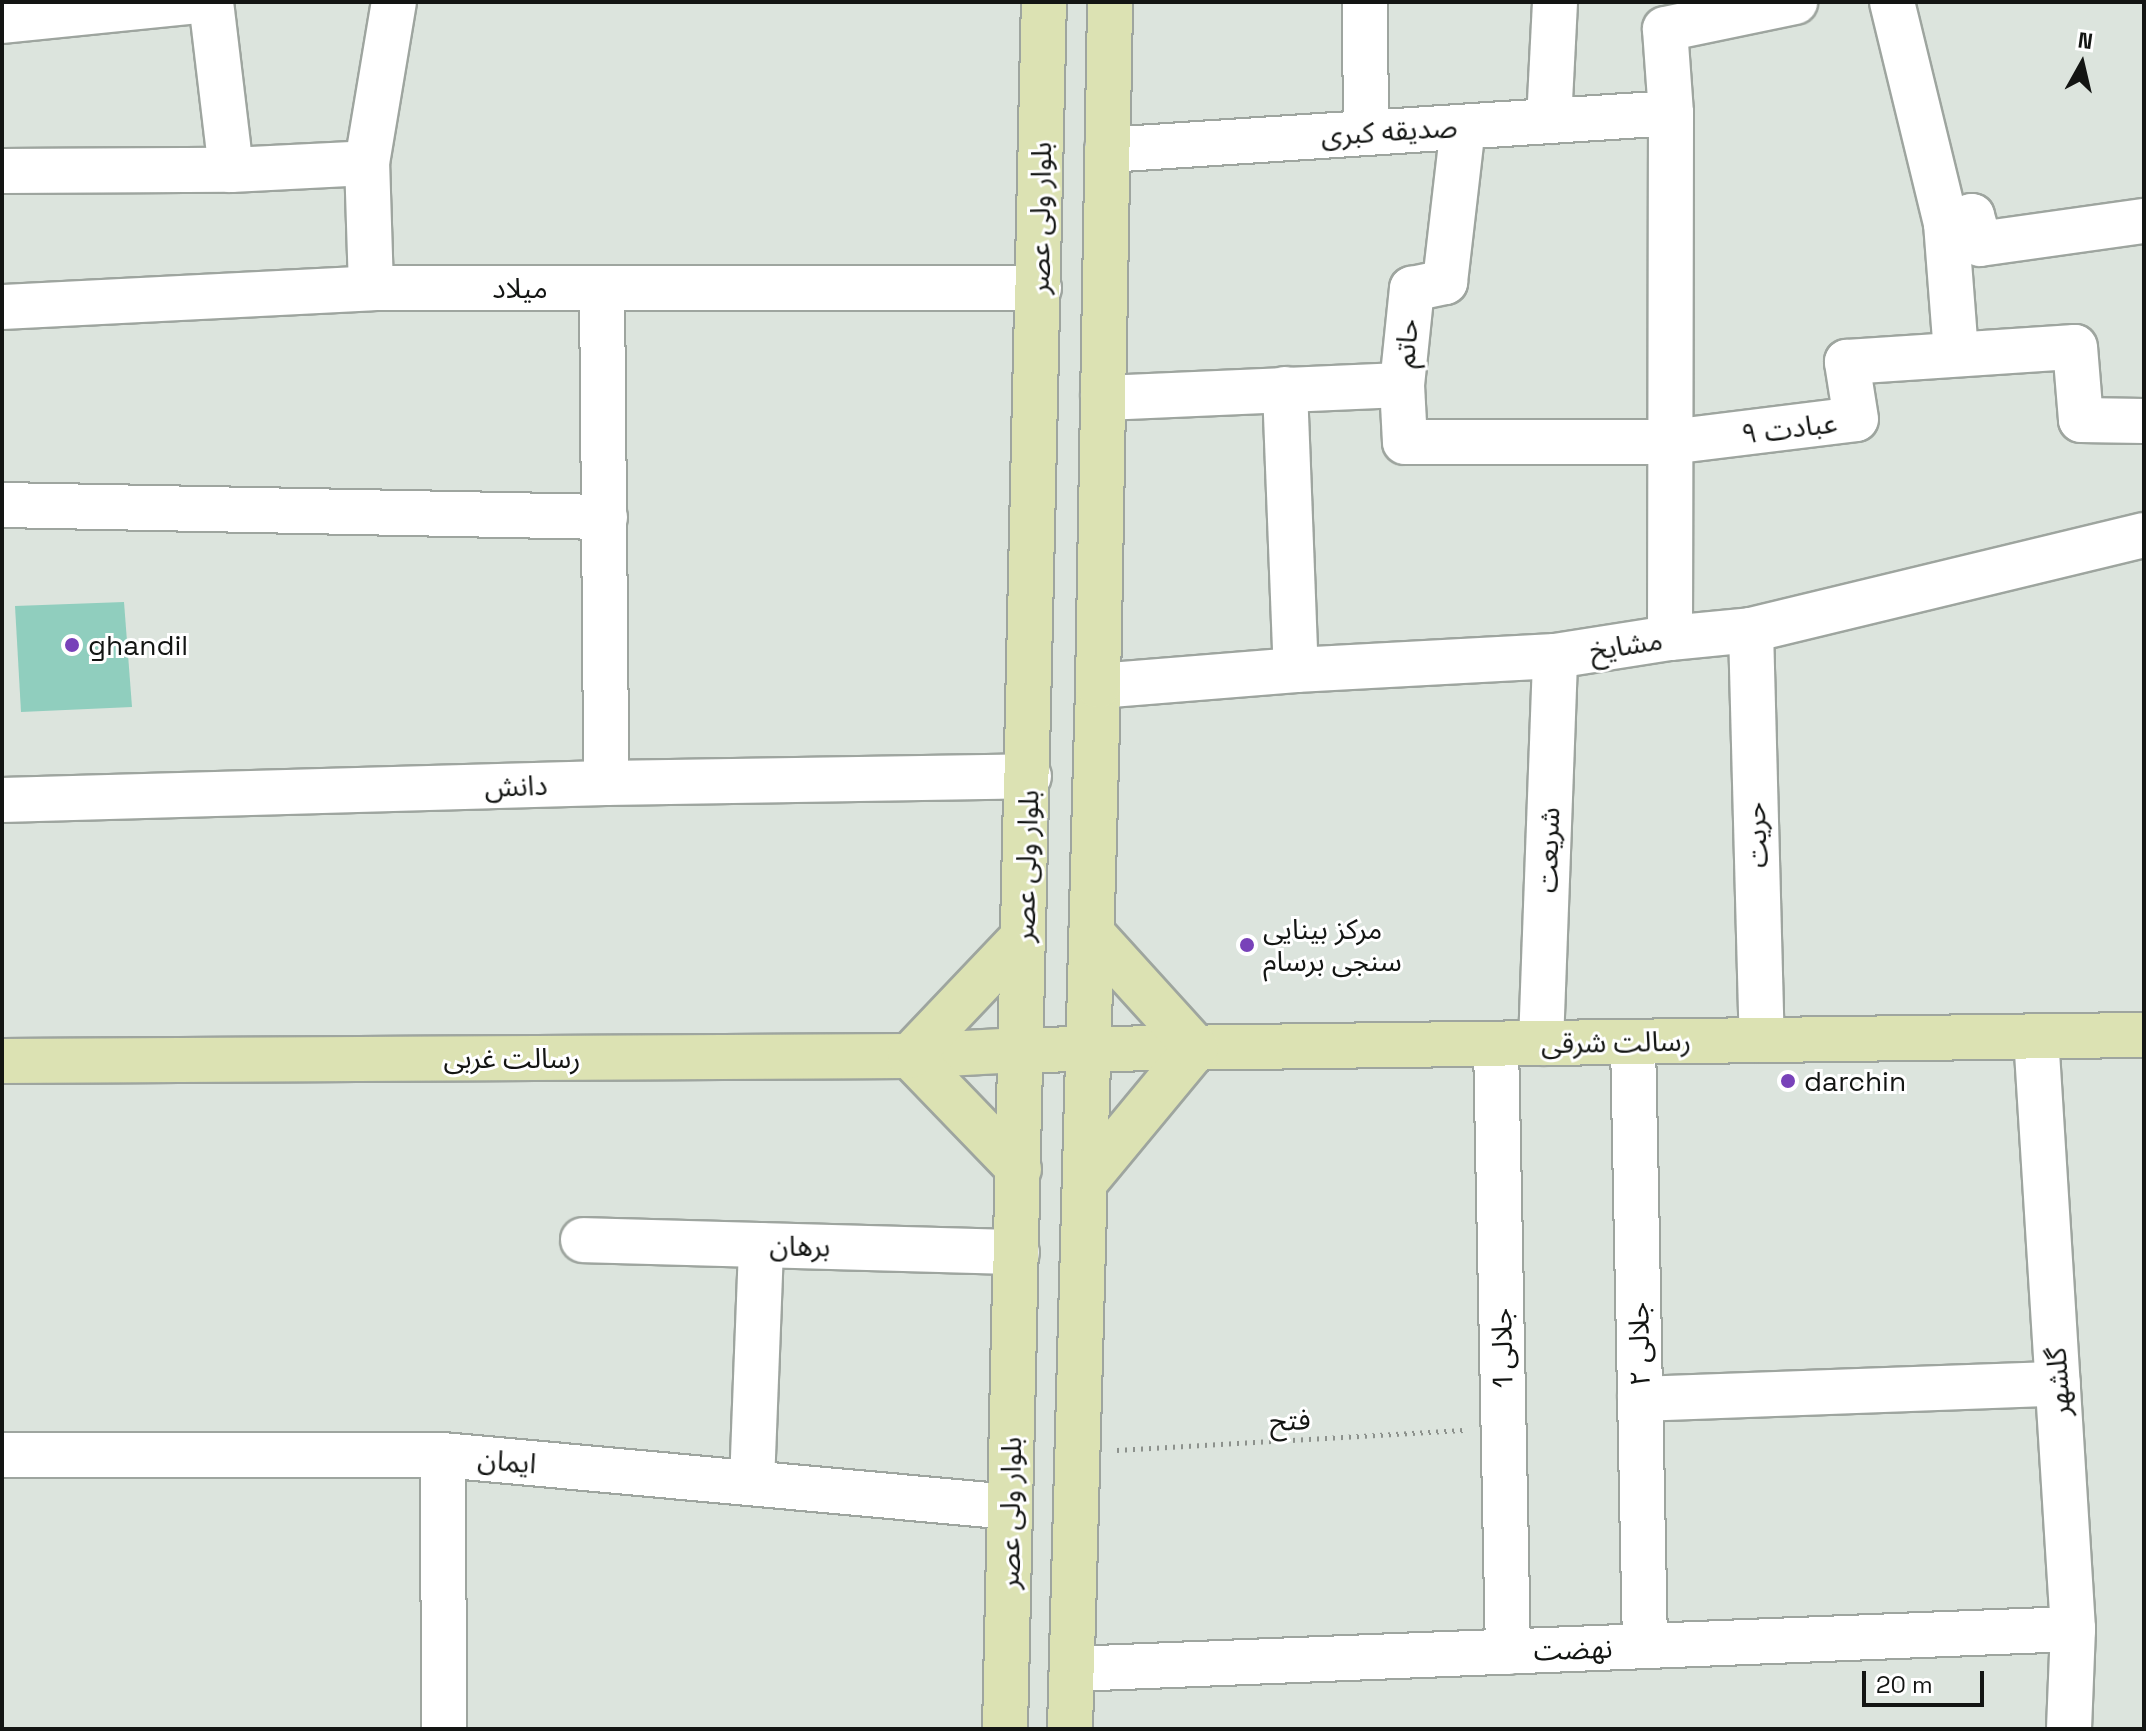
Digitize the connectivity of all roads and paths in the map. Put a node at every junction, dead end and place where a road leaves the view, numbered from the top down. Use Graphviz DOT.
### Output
graph roads {
  1 [pos="190,2"];
  2 [pos="211,2"];
  3 [pos="394,2"];
  4 [pos="1044,2"];
  5 [pos="1110,2"];
  6 [pos="1365,2"];
  7 [pos="1555,2"];
  8 [pos="1795,2"];
  9 [pos="1892,2"];
  10 [pos="2,21"];
  11 [pos="1671,113"];
  12 [pos="1549,121"];
  13 [pos="1463,127"];
  14 [pos="1366,133"];
  15 [pos="1107,150"];
  16 [pos="367,163"];
  17 [pos="231,170"];
  18 [pos="2,171"];
  19 [pos="2144,221"];
  20 [pos="1946,223"];
  21 [pos="371,288"];
  22 [pos="602,288"];
  23 [pos="1039,288"];
  24 [pos="2,307"];
  25 [pos="1956,354"];
  26 [pos="1402,385"];
  27 [pos="1285,389"];
  28 [pos="1103,398"];
  29 [pos="2144,421"];
  30 [pos="1670,442"];
  31 [pos="2,505"];
  32 [pos="605,517"];
  33 [pos="2144,535"];
  34 [pos="1751,630"];
  35 [pos="1670,638"];
  36 [pos="1555,656"];
  37 [pos="1296,670"];
  38 [pos="1098,686"];
  39 [pos="1029,776"];
  40 [pos="606,783"];
  41 [pos="2,800"];
  42 [pos="1091,932"];
  43 [pos="1023,937"];
  44 [pos="2144,1035"];
  45 [pos="2036,1036"];
  46 [pos="1762,1040"];
  47 [pos="1633,1042"];
  48 [pos="1541,1043"];
  49 [pos="1496,1044"];
  50 [pos="1196,1048"];
  51 [pos="1022,1050"];
  52 [pos="1088,1050"];
  53 [pos="910,1056"];
  54 [pos="2,1061"];
  55 [pos="1019,1169"];
  56 [pos="1085,1182"];
  57 [pos="583,1240"];
  58 [pos="761,1245"];
  59 [pos="1017,1252"];
  60 [pos="2058,1384"];
  61 [pos="1640,1399"];
  62 [pos="1504,1428"];
  63 [pos="1078,1453"];
  64 [pos="2,1455"];
  65 [pos="443,1455"];
  66 [pos="752,1483"];
  67 [pos="1010,1507"];
  68 [pos="2073,1629"];
  69 [pos="1645,1646"];
  70 [pos="1508,1652"];
  71 [pos="1072,1669"];
  72 [pos="444,1729"];
  73 [pos="1005,1729"];
  74 [pos="1070,1729"];
  75 [pos="2069,1729"];
  1 -- 10 [label="street"];
  2 -- 17 [label="street"];
  3 -- 16 [label="street"];
  4 -- 23 [label="main road, بلوار ولی عصر"];
  5 -- 15 [label="main road"];
  6 -- 14 [label="street"];
  7 -- 12 [label="street"];
  8 -- 11 [label="street"];
  9 -- 20 [label="street"];
  11 -- 12 [label="street, صدیقه کبری"];
  11 -- 30 [label="street"];
  12 -- 13 [label="street, صدیقه کبری"];
  13 -- 14 [label="street, صدیقه کبری"];
  13 -- 26 [label="street, حاتم"];
  14 -- 15 [label="street, صدیقه کبری"];
  15 -- 28 [label="main road"];
  16 -- 17 [label="street"];
  16 -- 21 [label="street"];
  17 -- 18 [label="street"];
  19 -- 20 [label="street"];
  20 -- 25 [label="street"];
  21 -- 22 [label="street, میلاد"];
  21 -- 24 [label="street, میلاد"];
  22 -- 23 [label="street, میلاد"];
  22 -- 32 [label="street"];
  23 -- 39 [label="main road, بلوار ولی عصر"];
  25 -- 29 [label="street, عبادت ۹"];
  25 -- 30 [label="street, عبادت ۹"];
  26 -- 27 [label="street, حاتم"];
  26 -- 30 [label="street, عبادت ۹"];
  27 -- 28 [label="street, حاتم"];
  27 -- 37 [label="street"];
  28 -- 38 [label="main road"];
  30 -- 35 [label="street"];
  31 -- 32 [label="street"];
  32 -- 40 [label="street"];
  33 -- 34 [label="street, مشایخ"];
  34 -- 35 [label="street, مشایخ"];
  34 -- 46 [label="street, حریت"];
  35 -- 36 [label="street, مشایخ"];
  36 -- 37 [label="street, مشایخ"];
  36 -- 48 [label="street, شریعت"];
  37 -- 38 [label="street, مشایخ"];
  38 -- 42 [label="main road"];
  39 -- 40 [label="street, دانش"];
  39 -- 43 [label="main road, بلوار ولی عصر"];
  40 -- 41 [label="street, دانش"];
  42 -- 50 [label="main road"];
  42 -- 52 [label="main road"];
  43 -- 51 [label="main road, بلوار ولی عصر"];
  43 -- 53 [label="main road"];
  44 -- 45 [label="main road, رسالت شرقی"];
  45 -- 46 [label="main road, رسالت شرقی"];
  45 -- 60 [label="street, گلشهر"];
  46 -- 47 [label="main road, رسالت شرقی"];
  47 -- 48 [label="main road, رسالت شرقی"];
  47 -- 61 [label="street, جلالی ۲"];
  48 -- 49 [label="main road, رسالت شرقی"];
  49 -- 50 [label="main road, رسالت شرقی"];
  49 -- 62 [label="street, جلالی 1"];
  50 -- 52 [label="main road, رسالت شرقی"];
  50 -- 56 [label="main road"];
  51 -- 52 [label="main road, رسالت شرقی"];
  51 -- 53 [label="main road, رسالت غربی"];
  51 -- 55 [label="main road, بلوار ولی عصر"];
  52 -- 56 [label="main road"];
  53 -- 54 [label="main road, رسالت غربی"];
  53 -- 55 [label="main road"];
  55 -- 59 [label="main road, بلوار ولی عصر"];
  56 -- 63 [label="main road"];
  57 -- 58 [label="street, برهان"];
  58 -- 59 [label="street, برهان"];
  58 -- 66 [label="street"];
  59 -- 67 [label="main road, بلوار ولی عصر"];
  60 -- 61 [label="street"];
  60 -- 68 [label="street, گلشهر"];
  61 -- 69 [label="street, جلالی ۲"];
  62 -- 63 [label="path, فتح"];
  62 -- 70 [label="street, جلالی 1"];
  63 -- 71 [label="main road"];
  64 -- 65 [label="street, ایمان"];
  65 -- 66 [label="street, ایمان"];
  65 -- 72 [label="street"];
  66 -- 67 [label="street, ایمان"];
  67 -- 73 [label="main road, بلوار ولی عصر"];
  68 -- 69 [label="street, نهضت"];
  68 -- 75 [label="street, گلشهر"];
  69 -- 70 [label="street, نهضت"];
  70 -- 71 [label="street, نهضت"];
  71 -- 74 [label="main road"];
}
